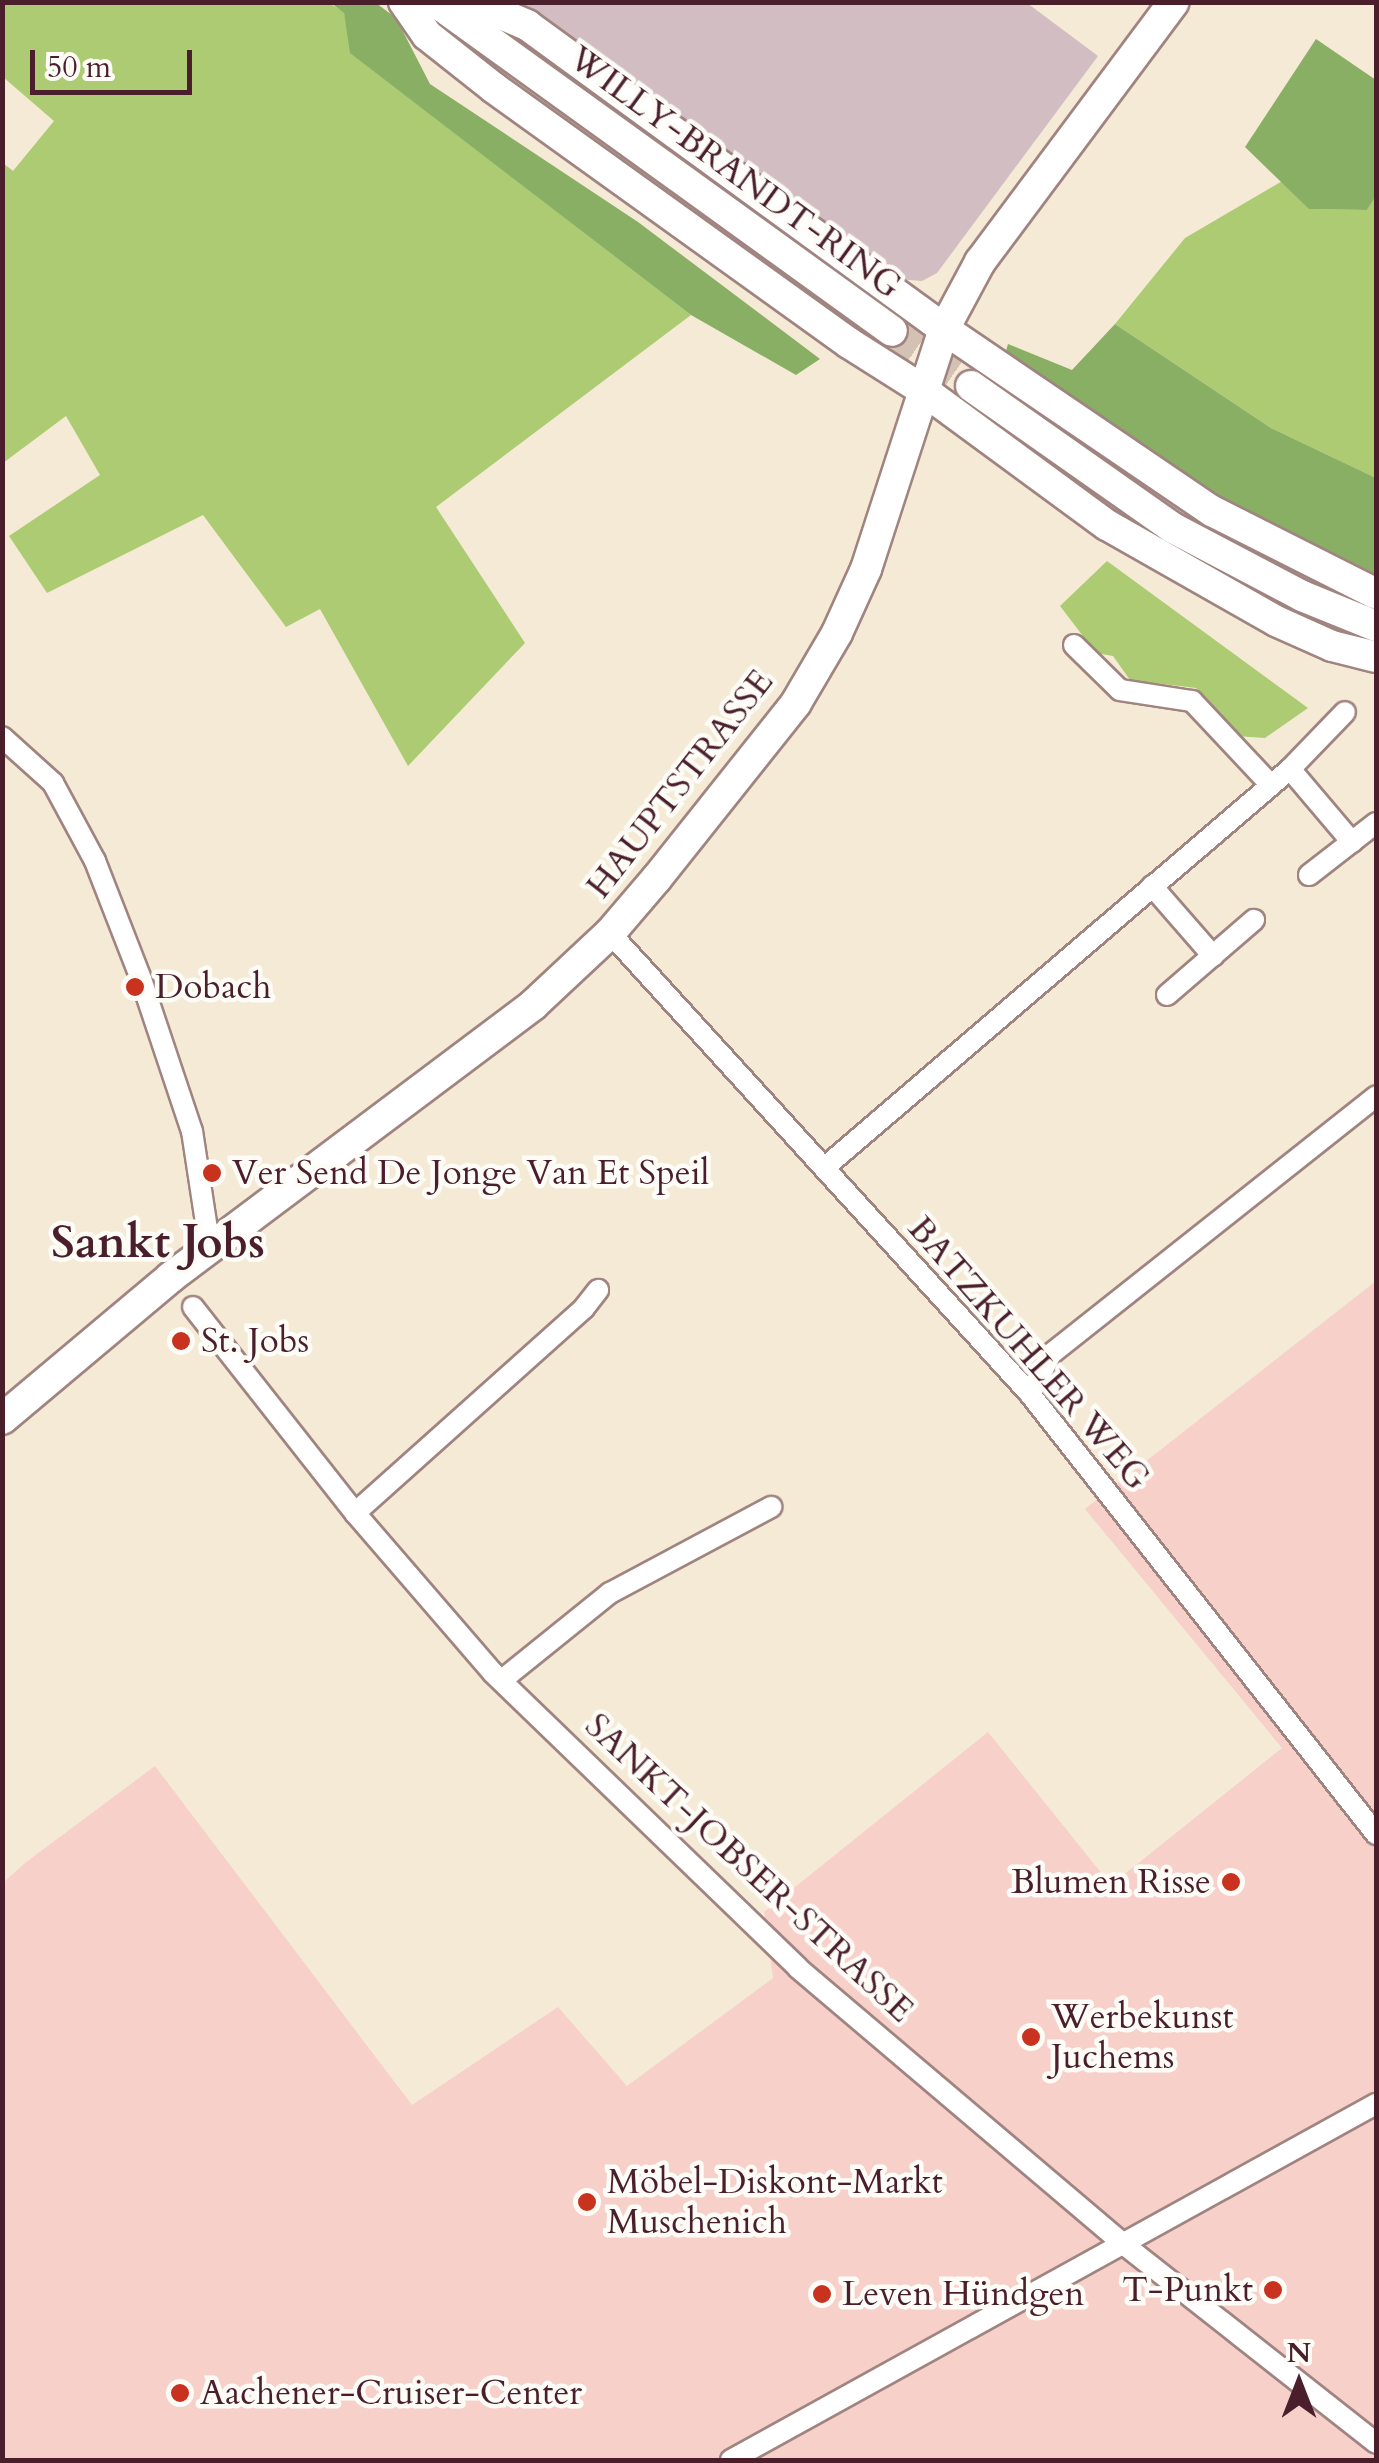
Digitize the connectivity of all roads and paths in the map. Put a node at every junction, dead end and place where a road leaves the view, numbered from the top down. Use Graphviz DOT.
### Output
graph roads {
  1 [pos="404,2"];
  2 [pos="436,2"];
  3 [pos="473,2"];
  4 [pos="1174,2"];
  5 [pos="944,330"];
  6 [pos="892,331"];
  7 [pos="971,386"];
  8 [pos="923,390"];
  9 [pos="1376,594"];
  10 [pos="1376,626"];
  11 [pos="1074,645"];
  12 [pos="1376,657"];
  13 [pos="1345,712"];
  14 [pos="2,738"];
  15 [pos="1290,768"];
  16 [pos="1271,785"];
  17 [pos="1376,823"];
  18 [pos="1352,842"];
  19 [pos="1309,875"];
  20 [pos="1152,886"];
  21 [pos="1254,920"];
  22 [pos="610,932"];
  23 [pos="1213,956"];
  24 [pos="1167,994"];
  25 [pos="1376,1096"];
  26 [pos="824,1168"];
  27 [pos="210,1248"];
  28 [pos="598,1290"];
  29 [pos="194,1307"];
  30 [pos="1030,1394"];
  31 [pos="2,1418"];
  32 [pos="771,1507"];
  33 [pos="355,1513"];
  34 [pos="502,1680"];
  35 [pos="1376,1834"];
  36 [pos="1376,2104"];
  37 [pos="1122,2243"];
  38 [pos="1376,2443"];
  39 [pos="731,2460"];
  1 -- 8 [label="main road"];
  2 -- 6 [label="main road, WILLY-BRANDT-RING"];
  3 -- 5 [label="main road"];
  4 -- 5 [label="main road, HAUPTSTRASSE"];
  5 -- 8 [label="main road, HAUPTSTRASSE"];
  5 -- 9 [label="main road"];
  7 -- 10 [label="main road"];
  8 -- 12 [label="main road"];
  8 -- 22 [label="main road, HAUPTSTRASSE"];
  11 -- 16 [label="street"];
  13 -- 15 [label="street"];
  14 -- 27 [label="street"];
  15 -- 16 [label="street"];
  15 -- 18 [label="street"];
  16 -- 20 [label="street"];
  17 -- 18 [label="street"];
  18 -- 19 [label="street"];
  20 -- 23 [label="street"];
  20 -- 26 [label="street"];
  21 -- 23 [label="street"];
  22 -- 26 [label="street, BATZKUHLER WEG"];
  22 -- 27 [label="main road, HAUPTSTRASSE"];
  23 -- 24 [label="street"];
  25 -- 30 [label="street"];
  26 -- 30 [label="street, BATZKUHLER WEG"];
  27 -- 31 [label="main road, HAUPTSTRASSE"];
  28 -- 33 [label="street"];
  29 -- 33 [label="street, SANKT-JOBSER-STRASSE"];
  30 -- 35 [label="street, BATZKUHLER WEG"];
  32 -- 34 [label="street"];
  33 -- 34 [label="street, SANKT-JOBSER-STRASSE"];
  34 -- 37 [label="street, SANKT-JOBSER-STRASSE"];
  36 -- 37 [label="street"];
  37 -- 38 [label="street, SANKT-JOBSER-STRASSE"];
  37 -- 39 [label="street"];
}
